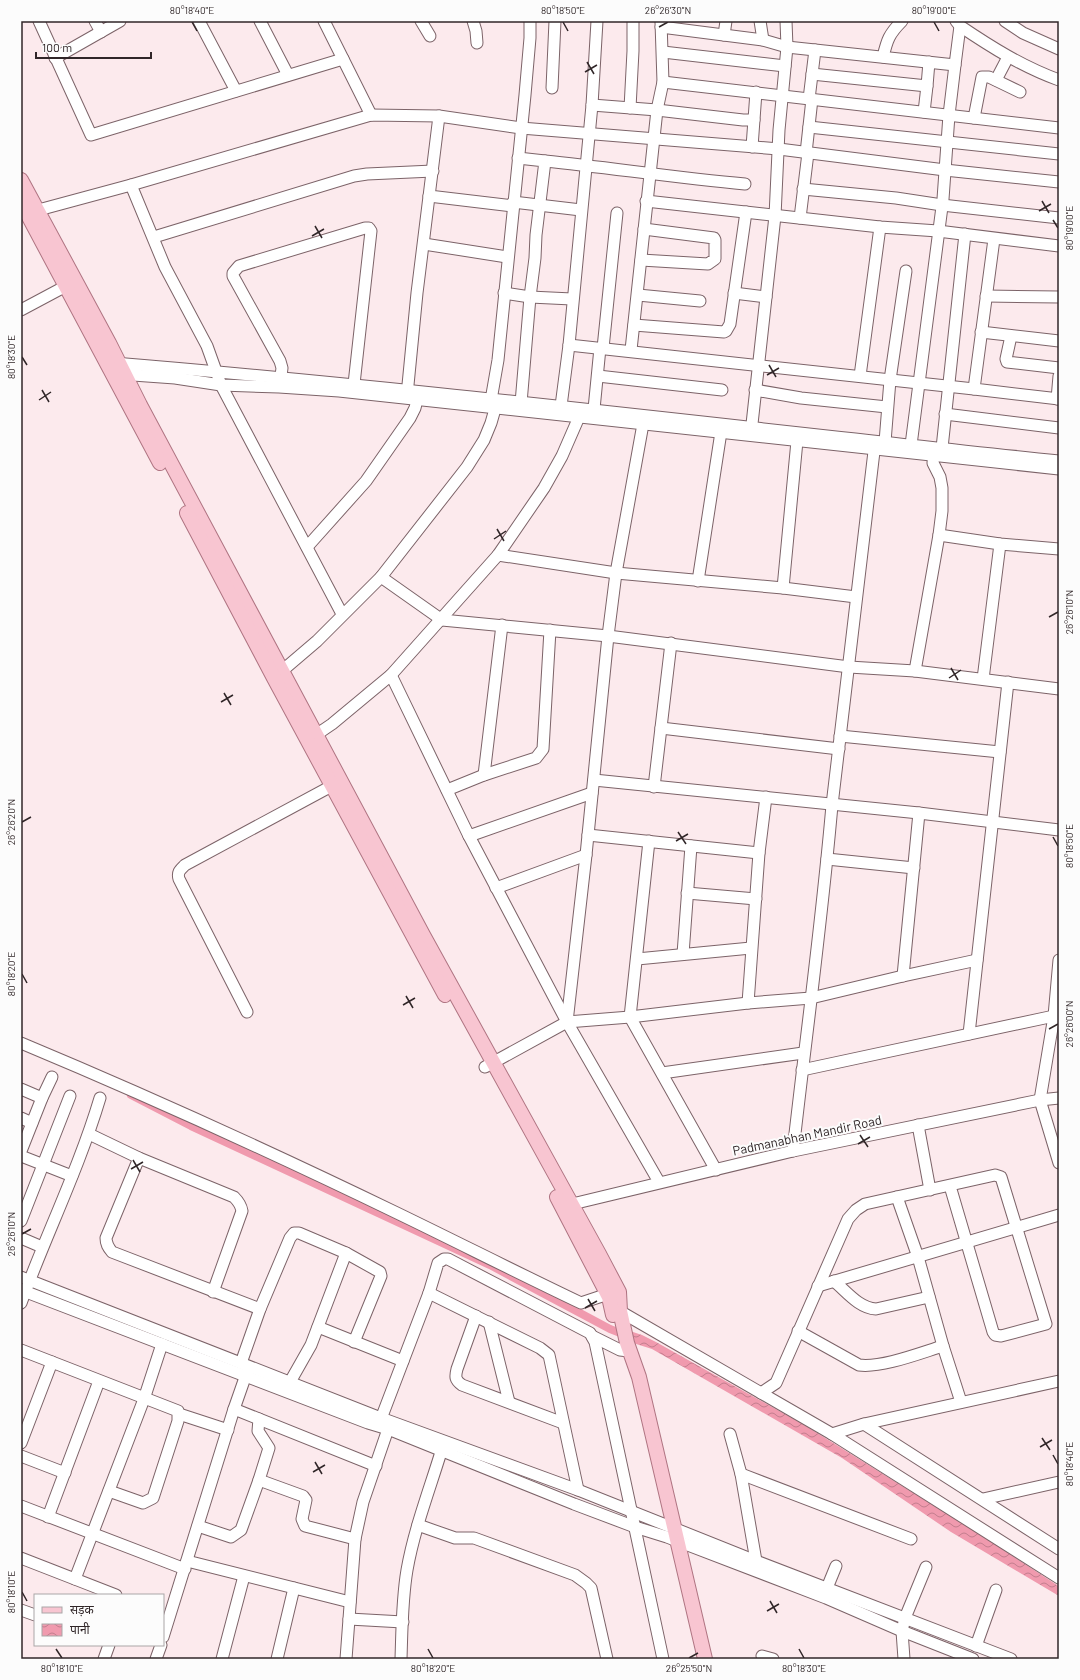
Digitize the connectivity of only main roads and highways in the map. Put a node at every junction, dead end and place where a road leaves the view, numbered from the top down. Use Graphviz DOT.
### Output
graph roads {
  1 [pos="21,180"];
  2 [pos="26,210"];
  3 [pos="115,368"];
  4 [pos="567,1206"];
  5 [pos="617,1316"];
  6 [pos="671,1533"];
  7 [pos="695,1659"];
  8 [pos="705,1659"];
  1 -- 2 [label="main road"];
  2 -- 3 [label="main road"];
  2 -- 3 [label="main road"];
  3 -- 4 [label="main road"];
  4 -- 5 [label="main road"];
  4 -- 5 [label="main road"];
  5 -- 6 [label="main road"];
  6 -- 7 [label="main road"];
  6 -- 8 [label="main road"];
}
